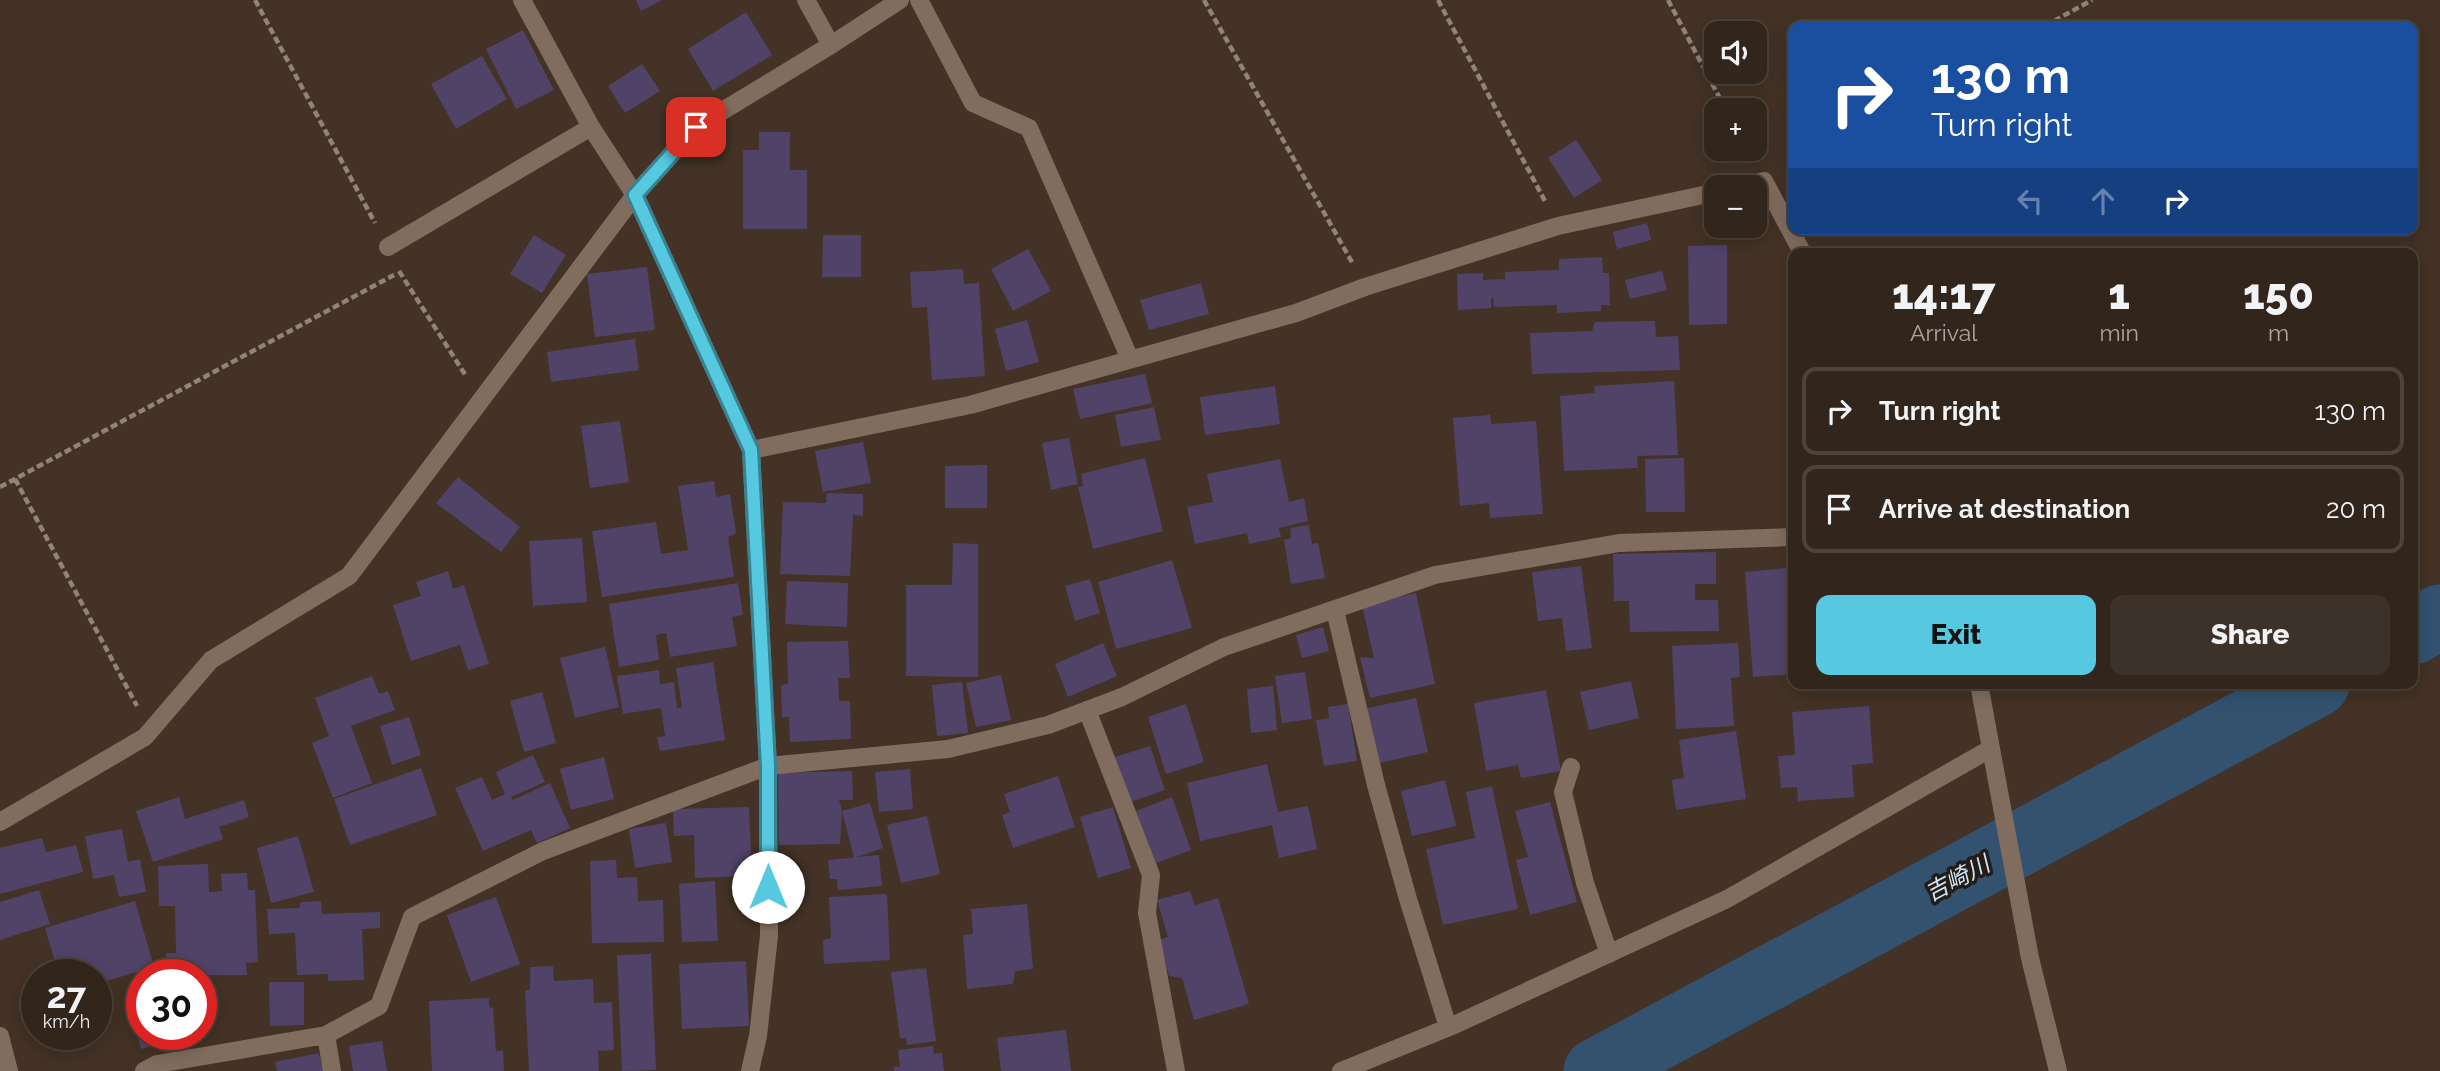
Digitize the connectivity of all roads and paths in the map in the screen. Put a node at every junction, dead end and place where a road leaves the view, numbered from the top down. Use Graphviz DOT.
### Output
graph roads {
  1 [pos="255,0"];
  2 [pos="522,0"];
  3 [pos="806,0"];
  4 [pos="900,0"];
  5 [pos="919,0"];
  6 [pos="1204,0"];
  7 [pos="1438,0"];
  8 [pos="1668,0"];
  9 [pos="2092,0"];
  10 [pos="2054,21"];
  11 [pos="831,45"];
  12 [pos="1721,98"];
  13 [pos="591,127"];
  14 [pos="1767,187"];
  15 [pos="635,195"];
  16 [pos="1704,195"];
  17 [pos="1558,226"];
  18 [pos="1788,226"];
  19 [pos="388,247"];
  20 [pos="400,272"];
  21 [pos="1365,287"];
  22 [pos="1130,359"];
  23 [pos="482,400"];
  24 [pos="751,450"];
  25 [pos="15,479"];
  26 [pos="0,487"];
  27 [pos="1788,537"];
  28 [pos="1335,610"];
  29 [pos="1980,689"];
  30 [pos="1087,710"];
  31 [pos="150,730"];
  32 [pos="1990,749"];
  33 [pos="768,766"];
  34 [pos="1571,767"];
  35 [pos="0,822"];
  36 [pos="1609,954"];
  37 [pos="1448,1027"];
  38 [pos="326,1035"];
  39 [pos="0,1036"];
  40 [pos="9,1071"];
  41 [pos="144,1071"];
  42 [pos="332,1071"];
  43 [pos="750,1071"];
  44 [pos="1176,1071"];
  45 [pos="1341,1071"];
  46 [pos="2058,1071"];
  1 -- 19 [label="path"];
  2 -- 13 [label="street"];
  3 -- 11 [label="street"];
  4 -- 11 [label="street"];
  5 -- 22 [label="street"];
  6 -- 21 [label="path"];
  7 -- 17 [label="path"];
  8 -- 12 [label="path"];
  9 -- 10 [label="path"];
  11 -- 15 [label="street"];
  13 -- 15 [label="street"];
  13 -- 19 [label="street"];
  14 -- 18 [label="street"];
  15 -- 23 [label="street"];
  15 -- 24 [label="street"];
  16 -- 17 [label="street"];
  17 -- 21 [label="street"];
  19 -- 20 [label="path"];
  20 -- 23 [label="path"];
  20 -- 25 [label="path"];
  21 -- 22 [label="street"];
  22 -- 24 [label="street"];
  23 -- 31 [label="street"];
  24 -- 33 [label="street"];
  25 -- 26 [label="path"];
  25 -- 31 [label="path"];
  27 -- 28 [label="street"];
  28 -- 30 [label="street"];
  28 -- 37 [label="street"];
  29 -- 32 [label="street"];
  30 -- 33 [label="street"];
  30 -- 44 [label="street"];
  31 -- 35 [label="street"];
  32 -- 36 [label="street"];
  32 -- 46 [label="street"];
  33 -- 38 [label="street"];
  33 -- 43 [label="street"];
  34 -- 36 [label="street"];
  36 -- 37 [label="street"];
  37 -- 45 [label="street"];
  38 -- 41 [label="street"];
  38 -- 42 [label="street"];
  39 -- 40 [label="street"];
}
